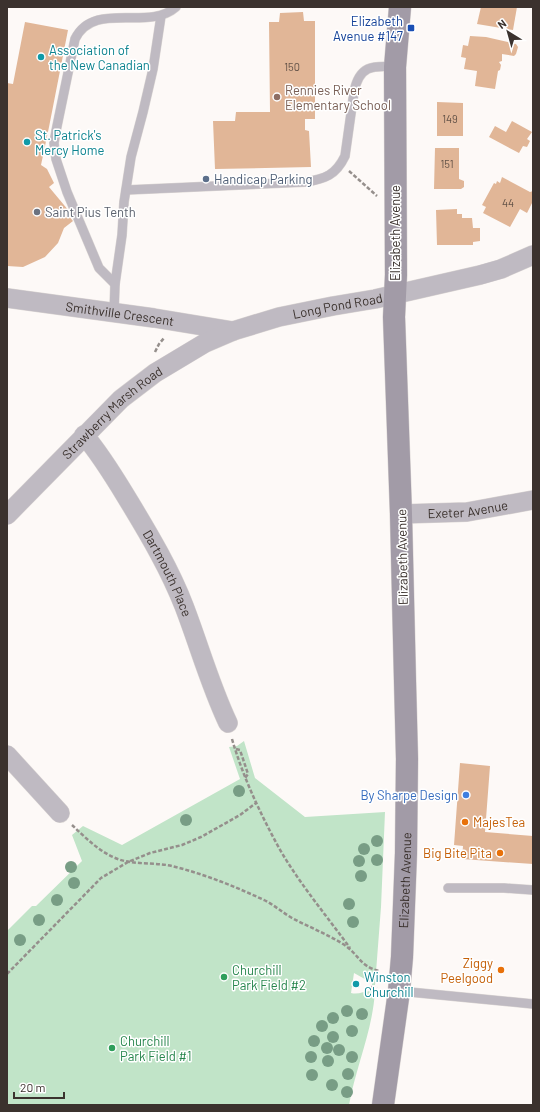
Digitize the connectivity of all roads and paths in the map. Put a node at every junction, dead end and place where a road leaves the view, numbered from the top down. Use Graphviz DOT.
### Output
graph roads {
  1 [pos="176,7"];
  2 [pos="400,7"];
  3 [pos="161,16"];
  4 [pos="395,67"];
  5 [pos="342,164"];
  6 [pos="126,190"];
  7 [pos="380,199"];
  8 [pos="533,255"];
  9 [pos="115,284"];
  10 [pos="395,295"];
  11 [pos="7,298"];
  12 [pos="114,312"];
  13 [pos="233,331"];
  14 [pos="165,336"];
  15 [pos="153,359"];
  16 [pos="84,435"];
  17 [pos="533,500"];
  18 [pos="401,514"];
  19 [pos="7,515"];
  20 [pos="228,723"];
  21 [pos="236,750"];
  22 [pos="7,754"];
  23 [pos="256,803"];
  24 [pos="60,813"];
  25 [pos="128,862"];
  26 [pos="448,888"];
  27 [pos="533,890"];
  28 [pos="353,952"];
  29 [pos="379,971"];
  30 [pos="7,974"];
  31 [pos="371,987"];
  32 [pos="378,988"];
  33 [pos="399,991"];
  34 [pos="533,1004"];
  35 [pos="383,1105"];
  1 -- 3 [label="lane"];
  2 -- 4 [label="main road, Elizabeth Avenue"];
  3 -- 6 [label="lane"];
  3 -- 9 [label="lane"];
  4 -- 5 [label="lane"];
  4 -- 10 [label="main road, Elizabeth Avenue"];
  5 -- 6 [label="lane"];
  5 -- 7 [label="path"];
  6 -- 9 [label="lane"];
  8 -- 10 [label="street, Long Pond Road"];
  9 -- 12 [label="lane"];
  10 -- 13 [label="street, Long Pond Road"];
  10 -- 18 [label="main road, Elizabeth Avenue"];
  11 -- 12 [label="street, Smithville Crescent"];
  12 -- 13 [label="street, Smithville Crescent"];
  13 -- 16 [label="street, Strawberry Marsh Road"];
  14 -- 15 [label="path"];
  16 -- 19 [label="street, Strawberry Marsh Road"];
  16 -- 20 [label="street, Dartmouth Place"];
  17 -- 18 [label="street, Exeter Avenue"];
  18 -- 33 [label="main road, Elizabeth Avenue"];
  21 -- 23 [label="path"];
  22 -- 24 [label="street"];
  23 -- 25 [label="path"];
  23 -- 28 [label="path"];
  24 -- 25 [label="path"];
  25 -- 28 [label="path"];
  25 -- 30 [label="path"];
  26 -- 27 [label="lane"];
  28 -- 29 [label="path"];
  31 -- 32 [label="path"];
  33 -- 34 [label="lane"];
  33 -- 35 [label="main road, Elizabeth Avenue"];
}
